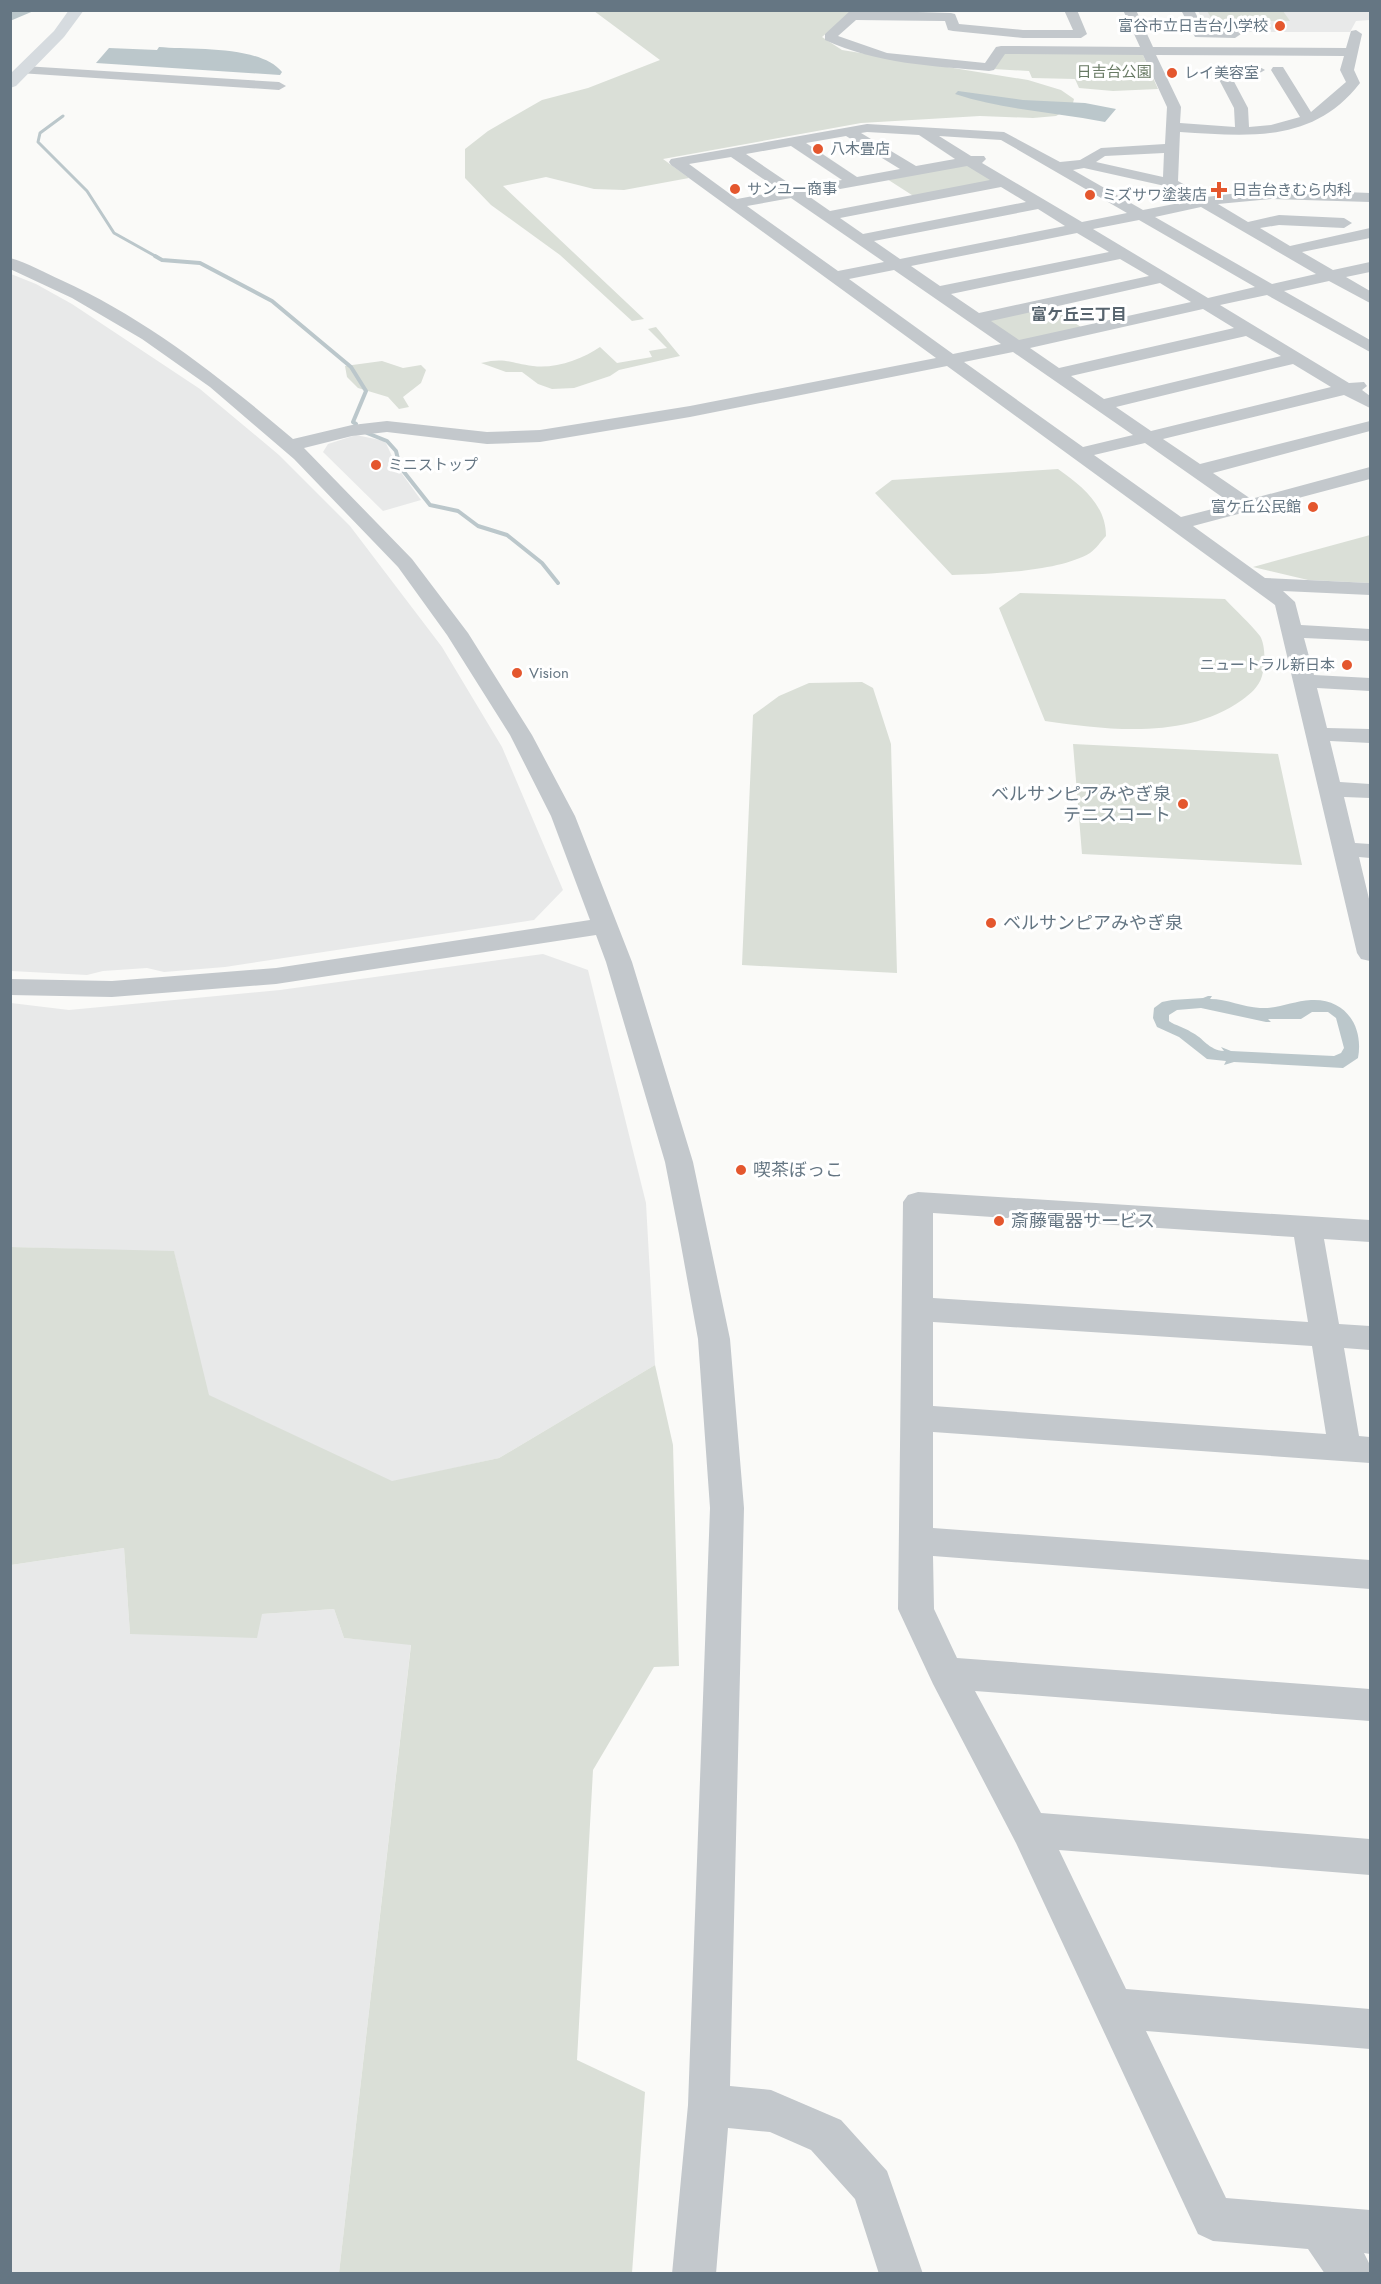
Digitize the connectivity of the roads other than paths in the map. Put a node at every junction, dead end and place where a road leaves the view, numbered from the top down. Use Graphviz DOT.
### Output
graph roads {
  1 [pos="65,10"];
  2 [pos="77,10"];
  3 [pos="1129,10"];
  4 [pos="1187,10"];
  5 [pos="856,14"];
  6 [pos="1068,15"];
  7 [pos="951,17"];
  8 [pos="984,17"];
  9 [pos="1245,34"];
  10 [pos="1345,34"];
  11 [pos="1149,52"];
  12 [pos="1353,52"];
  13 [pos="17,70"];
  14 [pos="10,83"];
  15 [pos="279,86"];
  16 [pos="1309,120"];
  17 [pos="1174,127"];
  18 [pos="1242,131"];
  19 [pos="849,132"];
  20 [pos="921,132"];
  21 [pos="793,141"];
  22 [pos="1171,148"];
  23 [pos="1028,150"];
  24 [pos="734,152"];
  25 [pos="970,161"];
  26 [pos="1084,164"];
  27 [pos="1057,167"];
  28 [pos="914,171"];
  29 [pos="855,182"];
  30 [pos="1003,182"];
  31 [pos="1170,183"];
  32 [pos="795,193"];
  33 [pos="1336,196"];
  34 [pos="1371,197"];
  35 [pos="1203,203"];
  36 [pos="734,204"];
  37 [pos="1039,204"];
  38 [pos="828,216"];
  39 [pos="1141,216"];
  40 [pos="1344,223"];
  41 [pos="1245,227"];
  42 [pos="1080,228"];
  43 [pos="1368,234"];
  44 [pos="861,239"];
  45 [pos="1287,251"];
  46 [pos="1122,254"];
  47 [pos="10,263"];
  48 [pos="898,265"];
  49 [pos="1371,267"];
  50 [pos="1331,275"];
  51 [pos="835,277"];
  52 [pos="1162,278"];
  53 [pos="1268,290"];
  54 [pos="938,292"];
  55 [pos="1371,298"];
  56 [pos="1206,303"];
  57 [pos="976,319"];
  58 [pos="1250,330"];
  59 [pos="1016,346"];
  60 [pos="1371,347"];
  61 [pos="1296,358"];
  62 [pos="949,360"];
  63 [pos="1056,374"];
  64 [pos="1371,383"];
  65 [pos="1348,389"];
  66 [pos="1371,403"];
  67 [pos="1100,405"];
  68 [pos="1371,426"];
  69 [pos="1147,437"];
  70 [pos="291,445"];
  71 [pos="1077,454"];
  72 [pos="1197,471"];
  73 [pos="1371,473"];
  74 [pos="1247,506"];
  75 [pos="1175,525"];
  76 [pos="1262,584"];
  77 [pos="1371,589"];
  78 [pos="1294,631"];
  79 [pos="1371,634"];
  80 [pos="1305,681"];
  81 [pos="1371,684"];
  82 [pos="1317,734"];
  83 [pos="1371,736"];
  84 [pos="1331,789"];
  85 [pos="1371,791"];
  86 [pos="1345,849"];
  87 [pos="1371,850"];
  88 [pos="1365,912"];
  89 [pos="606,926"];
  90 [pos="1371,953"];
  91 [pos="10,987"];
  92 [pos="1307,1227"];
  93 [pos="1371,1231"];
  94 [pos="918,1309"];
  95 [pos="1326,1335"];
  96 [pos="1371,1338"];
  97 [pos="918,1418"];
  98 [pos="1358,1449"];
  99 [pos="917,1541"];
  100 [pos="1371,1574"];
  101 [pos="946,1673"];
  102 [pos="1371,1705"];
  103 [pos="1030,1830"];
  104 [pos="1371,1857"];
  105 [pos="1115,2008"];
  106 [pos="1371,2030"];
  107 [pos="709,2105"];
  108 [pos="1320,2228"];
  109 [pos="1371,2232"];
  110 [pos="694,2274"];
  111 [pos="901,2274"];
  112 [pos="1352,2274"];
  1 -- 13 [label="main road"];
  2 -- 13 [label="main road"];
  3 -- 11 [label="street"];
  4 -- 9 [label="street"];
  5 -- 7 [label="street"];
  5 -- 11 [label="street"];
  6 -- 7 [label="street"];
  7 -- 8 [label="street"];
  10 -- 12 [label="street"];
  11 -- 12 [label="street"];
  11 -- 17 [label="street"];
  12 -- 16 [label="street"];
  13 -- 14 [label="main road"];
  13 -- 15 [label="street"];
  16 -- 18 [label="street"];
  16 -- 18 [label="street"];
  17 -- 18 [label="street"];
  17 -- 22 [label="street"];
  19 -- 20 [label="street"];
  19 -- 21 [label="street"];
  19 -- 28 [label="street"];
  20 -- 23 [label="street"];
  20 -- 25 [label="street"];
  21 -- 24 [label="street"];
  21 -- 29 [label="street"];
  22 -- 26 [label="street"];
  22 -- 31 [label="street"];
  23 -- 25 [label="street"];
  23 -- 27 [label="street"];
  24 -- 32 [label="street"];
  24 -- 36 [label="street"];
  25 -- 28 [label="street"];
  25 -- 30 [label="street"];
  26 -- 27 [label="street"];
  26 -- 31 [label="street"];
  27 -- 39 [label="street"];
  28 -- 29 [label="street"];
  29 -- 32 [label="street"];
  30 -- 37 [label="street"];
  30 -- 38 [label="street"];
  31 -- 35 [label="street"];
  32 -- 36 [label="street"];
  32 -- 38 [label="street"];
  33 -- 34 [label="street"];
  33 -- 35 [label="street"];
  33 -- 40 [label="street"];
  35 -- 39 [label="street"];
  35 -- 41 [label="street"];
  36 -- 51 [label="street"];
  37 -- 42 [label="street"];
  37 -- 44 [label="street"];
  38 -- 44 [label="street"];
  39 -- 42 [label="street"];
  39 -- 53 [label="street"];
  40 -- 41 [label="street"];
  40 -- 43 [label="street"];
  41 -- 45 [label="street"];
  42 -- 46 [label="street"];
  42 -- 48 [label="street"];
  43 -- 45 [label="street"];
  44 -- 48 [label="street"];
  45 -- 50 [label="street"];
  46 -- 52 [label="street"];
  46 -- 54 [label="street"];
  47 -- 70 [label="street"];
  48 -- 51 [label="street"];
  48 -- 54 [label="street"];
  49 -- 50 [label="street"];
  50 -- 53 [label="street"];
  50 -- 55 [label="street"];
  51 -- 62 [label="street"];
  52 -- 56 [label="street"];
  52 -- 57 [label="street"];
  53 -- 56 [label="street"];
  53 -- 60 [label="street"];
  54 -- 57 [label="street"];
  56 -- 58 [label="street"];
  56 -- 59 [label="street"];
  57 -- 59 [label="street"];
  58 -- 61 [label="street"];
  58 -- 63 [label="street"];
  59 -- 62 [label="street"];
  59 -- 63 [label="street"];
  61 -- 65 [label="street"];
  61 -- 67 [label="street"];
  62 -- 70 [label="street"];
  62 -- 71 [label="street"];
  63 -- 67 [label="street"];
  64 -- 65 [label="street"];
  65 -- 66 [label="street"];
  65 -- 69 [label="street"];
  67 -- 69 [label="street"];
  68 -- 72 [label="street"];
  69 -- 71 [label="street"];
  69 -- 72 [label="street"];
  70 -- 89 [label="street"];
  71 -- 75 [label="street"];
  72 -- 74 [label="street"];
  73 -- 74 [label="street"];
  74 -- 75 [label="street"];
  75 -- 76 [label="street"];
  76 -- 77 [label="street"];
  76 -- 78 [label="street"];
  78 -- 79 [label="street"];
  78 -- 80 [label="street"];
  80 -- 81 [label="street"];
  80 -- 82 [label="street"];
  82 -- 83 [label="street"];
  82 -- 84 [label="street"];
  84 -- 85 [label="street"];
  84 -- 86 [label="street"];
  86 -- 87 [label="street"];
  86 -- 88 [label="street"];
  88 -- 90 [label="street"];
  89 -- 91 [label="street"];
  89 -- 107 [label="street"];
  92 -- 93 [label="street"];
  92 -- 94 [label="street"];
  92 -- 95 [label="street"];
  94 -- 95 [label="street"];
  94 -- 97 [label="street"];
  95 -- 96 [label="street"];
  95 -- 98 [label="street"];
  97 -- 98 [label="street"];
  97 -- 99 [label="street"];
  99 -- 100 [label="street"];
  99 -- 101 [label="street"];
  101 -- 102 [label="street"];
  101 -- 103 [label="street"];
  103 -- 104 [label="street"];
  103 -- 105 [label="street"];
  105 -- 106 [label="street"];
  105 -- 108 [label="street"];
  107 -- 110 [label="street"];
  107 -- 111 [label="street"];
  108 -- 109 [label="street"];
  108 -- 112 [label="street"];
}
